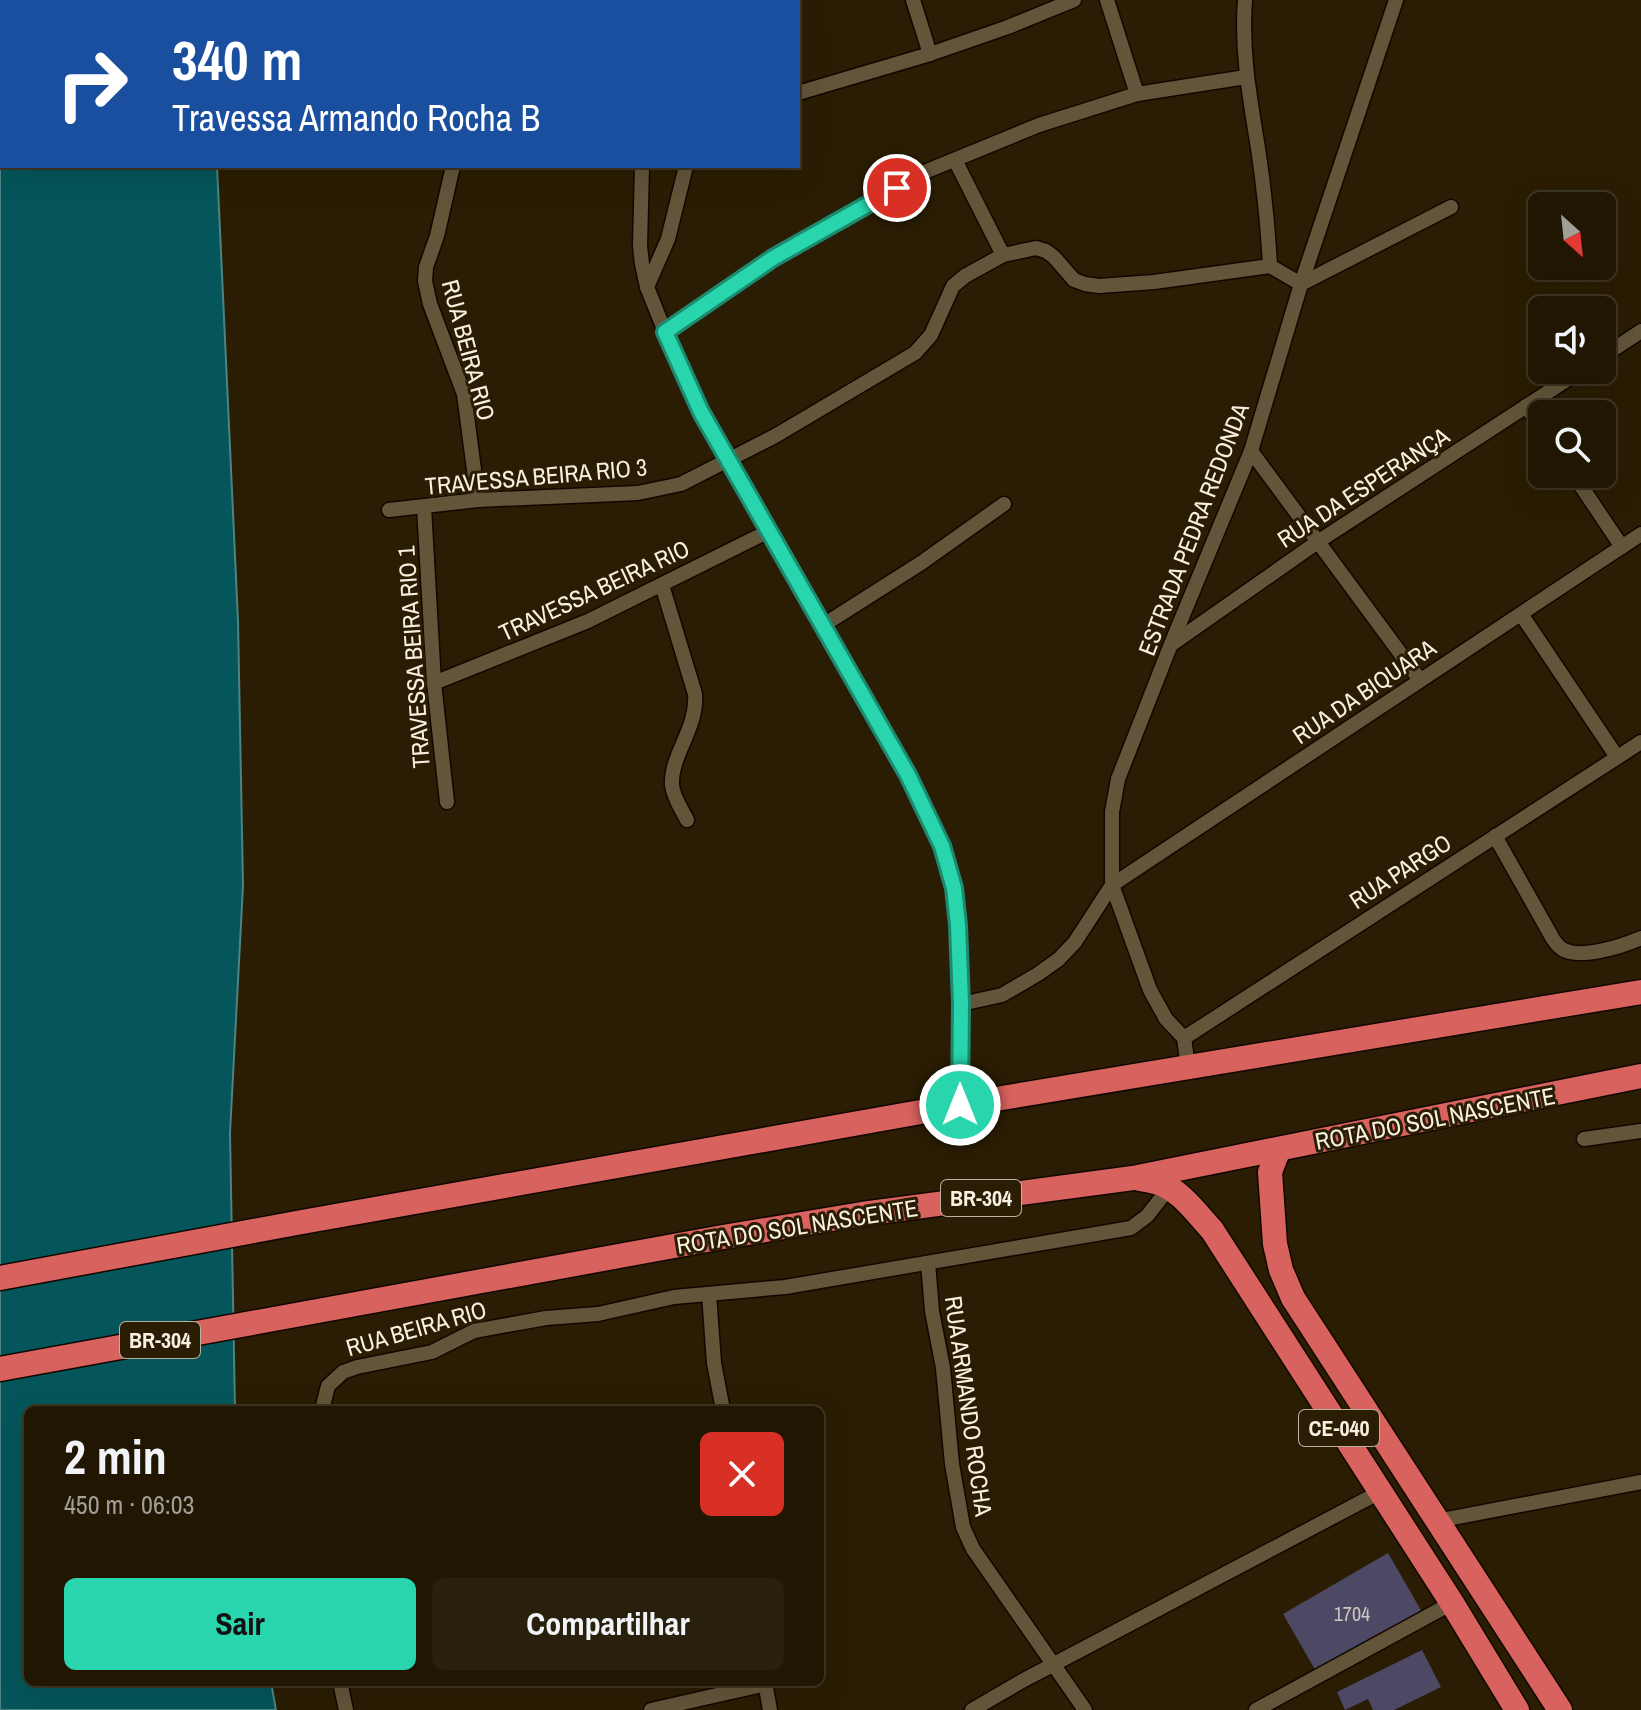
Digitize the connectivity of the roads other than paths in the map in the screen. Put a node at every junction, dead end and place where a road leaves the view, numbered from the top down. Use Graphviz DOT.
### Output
graph roads {
  1 [pos="913,0"];
  2 [pos="1074,0"];
  3 [pos="1245,0"];
  4 [pos="1396,0"];
  5 [pos="1107,2"];
  6 [pos="930,54"];
  7 [pos="1246,77"];
  8 [pos="800,92"];
  9 [pos="1137,94"];
  10 [pos="955,160"];
  11 [pos="453,168"];
  12 [pos="642,168"];
  13 [pos="686,168"];
  14 [pos="1451,207"];
  15 [pos="1003,255"];
  16 [pos="1270,266"];
  17 [pos="1301,284"];
  18 [pos="647,287"];
  19 [pos="1641,331"];
  20 [pos="665,332"];
  21 [pos="1616,348"];
  22 [pos="1560,384"];
  23 [pos="1526,406"];
  24 [pos="1528,409"];
  25 [pos="1251,451"];
  26 [pos="727,459"];
  27 [pos="1582,488"];
  28 [pos="478,500"];
  29 [pos="1004,504"];
  30 [pos="424,507"];
  31 [pos="389,510"];
  32 [pos="769,531"];
  33 [pos="1641,534"];
  34 [pos="1319,541"];
  35 [pos="1622,547"];
  36 [pos="662,585"];
  37 [pos="1521,614"];
  38 [pos="822,626"];
  39 [pos="1171,644"];
  40 [pos="1420,680"];
  41 [pos="434,683"];
  42 [pos="1641,742"];
  43 [pos="1617,757"];
  44 [pos="447,802"];
  45 [pos="687,820"];
  46 [pos="1495,836"];
  47 [pos="1112,885"];
  48 [pos="1641,938"];
  49 [pos="1641,992"];
  50 [pos="961,1004"];
  51 [pos="1184,1038"];
  52 [pos="1188,1067"];
  53 [pos="1641,1076"];
  54 [pos="960,1105"];
  55 [pos="1641,1131"];
  56 [pos="1584,1139"];
  57 [pos="1279,1149"];
  58 [pos="1133,1178"];
  59 [pos="1169,1188"];
  60 [pos="928,1263"];
  61 [pos="0,1278"];
  62 [pos="709,1294"];
  63 [pos="0,1369"];
  64 [pos="323,1406"];
  65 [pos="722,1406"];
  66 [pos="1641,1482"];
  67 [pos="1380,1492"];
  68 [pos="1437,1521"];
  69 [pos="1452,1603"];
  70 [pos="1055,1665"];
  71 [pos="341,1686"];
  72 [pos="753,1686"];
  73 [pos="766,1686"];
  74 [pos="346,1710"];
  75 [pos="651,1710"];
  76 [pos="770,1710"];
  77 [pos="972,1710"];
  78 [pos="1085,1710"];
  79 [pos="1256,1710"];
  80 [pos="1517,1710"];
  81 [pos="1560,1710"];
  1 -- 6 [label="street"];
  2 -- 6 [label="street"];
  3 -- 7 [label="street"];
  4 -- 17 [label="street, ESTRADA PEDRA REDONDA"];
  5 -- 9 [label="street"];
  6 -- 8 [label="street"];
  7 -- 9 [label="street"];
  7 -- 16 [label="street"];
  9 -- 10 [label="street"];
  10 -- 15 [label="street"];
  10 -- 20 [label="street"];
  11 -- 28 [label="street, RUA BEIRA RIO"];
  12 -- 18 [label="street"];
  13 -- 18 [label="street"];
  14 -- 17 [label="street"];
  15 -- 16 [label="street"];
  15 -- 26 [label="street, TRAVESSA BEIRA RIO 3"];
  16 -- 17 [label="street"];
  17 -- 25 [label="street, ESTRADA PEDRA REDONDA"];
  18 -- 20 [label="street"];
  19 -- 21 [label="street"];
  20 -- 26 [label="street"];
  22 -- 23 [label="street, RUA DA ESPERANÇA"];
  23 -- 24 [label="street"];
  23 -- 34 [label="street, RUA DA ESPERANÇA"];
  25 -- 34 [label="street"];
  25 -- 39 [label="street, ESTRADA PEDRA REDONDA"];
  26 -- 28 [label="street, TRAVESSA BEIRA RIO 3"];
  26 -- 32 [label="street"];
  27 -- 35 [label="street"];
  28 -- 30 [label="street, TRAVESSA BEIRA RIO 3"];
  29 -- 38 [label="street"];
  30 -- 31 [label="street, TRAVESSA BEIRA RIO 3"];
  30 -- 41 [label="street, TRAVESSA BEIRA RIO 1"];
  32 -- 36 [label="street, TRAVESSA BEIRA RIO"];
  32 -- 38 [label="street"];
  33 -- 35 [label="street, RUA DA BIQUARA"];
  34 -- 39 [label="street, RUA DA ESPERANÇA"];
  34 -- 40 [label="street"];
  35 -- 37 [label="street, RUA DA BIQUARA"];
  36 -- 41 [label="street, TRAVESSA BEIRA RIO"];
  36 -- 45 [label="street"];
  37 -- 40 [label="street, RUA DA BIQUARA"];
  37 -- 43 [label="street"];
  38 -- 50 [label="street"];
  39 -- 47 [label="street, ESTRADA PEDRA REDONDA"];
  40 -- 47 [label="street, RUA DA BIQUARA"];
  41 -- 44 [label="street, TRAVESSA BEIRA RIO 1"];
  42 -- 43 [label="street, RUA PARGO"];
  43 -- 46 [label="street, RUA PARGO"];
  46 -- 48 [label="street"];
  46 -- 51 [label="street, RUA PARGO"];
  47 -- 50 [label="street"];
  47 -- 51 [label="street"];
  49 -- 52 [label="highway"];
  50 -- 54 [label="street"];
  51 -- 52 [label="street"];
  52 -- 54 [label="highway"];
  53 -- 57 [label="highway, ROTA DO SOL NASCENTE / BR-304"];
  54 -- 61 [label="highway"];
  55 -- 56 [label="street"];
  57 -- 58 [label="highway, ROTA DO SOL NASCENTE / BR-304"];
  57 -- 68 [label="highway, CE-040"];
  58 -- 59 [label="highway, CE-040"];
  58 -- 63 [label="highway, ROTA DO SOL NASCENTE / BR-304"];
  59 -- 60 [label="street, RUA BEIRA RIO"];
  59 -- 67 [label="highway, CE-040"];
  60 -- 62 [label="street, RUA BEIRA RIO"];
  60 -- 70 [label="street, RUA ARMANDO ROCHA"];
  62 -- 64 [label="street, RUA BEIRA RIO"];
  62 -- 65 [label="street"];
  66 -- 68 [label="street"];
  67 -- 69 [label="highway, CE-040"];
  67 -- 70 [label="street"];
  68 -- 81 [label="highway, CE-040"];
  69 -- 79 [label="street"];
  69 -- 80 [label="highway, CE-040"];
  70 -- 77 [label="street"];
  70 -- 78 [label="street, RUA ARMANDO ROCHA"];
  71 -- 74 [label="street"];
  72 -- 75 [label="street"];
  73 -- 76 [label="street"];
}
